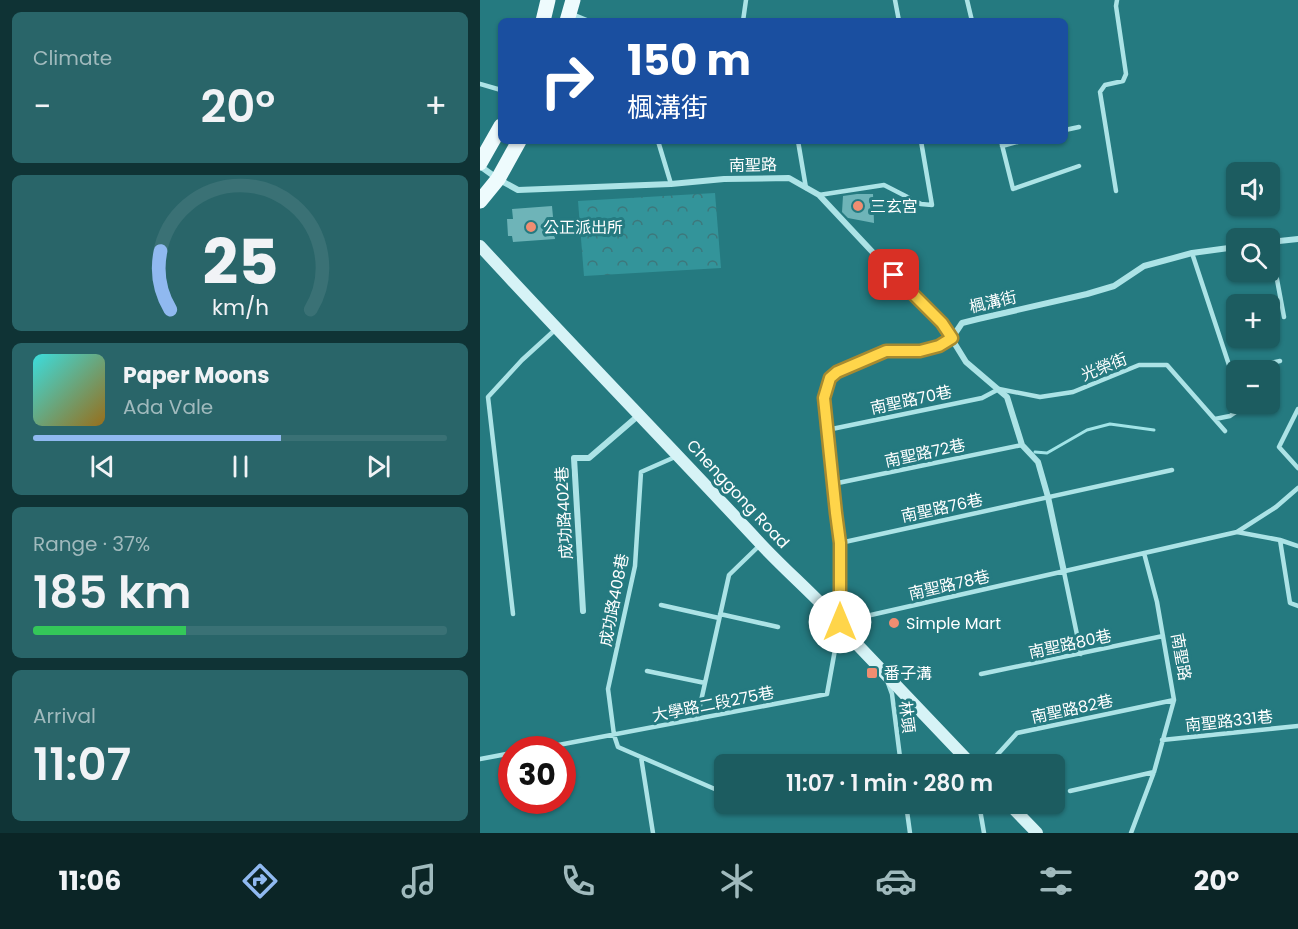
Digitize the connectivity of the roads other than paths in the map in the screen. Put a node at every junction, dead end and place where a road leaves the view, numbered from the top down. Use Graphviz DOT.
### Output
graph roads {
  1 [pos="548,0"];
  2 [pos="746,0"];
  3 [pos="895,0"];
  4 [pos="967,0"];
  5 [pos="1117,0"];
  6 [pos="570,11"];
  7 [pos="544,18"];
  8 [pos="583,18"];
  9 [pos="743,18"];
  10 [pos="898,18"];
  11 [pos="971,18"];
  12 [pos="480,84"];
  13 [pos="498,89"];
  14 [pos="1079,127"];
  15 [pos="1068,129"];
  16 [pos="498,131"];
  17 [pos="517,144"];
  18 [pos="659,144"];
  19 [pos="799,144"];
  20 [pos="922,144"];
  21 [pos="1002,144"];
  22 [pos="480,164"];
  23 [pos="1078,166"];
  24 [pos="498,179"];
  25 [pos="671,184"];
  26 [pos="806,188"];
  27 [pos="1116,191"];
  28 [pos="819,195"];
  29 [pos="480,201"];
  30 [pos="1298,239"];
  31 [pos="1280,241"];
  32 [pos="480,246"];
  33 [pos="1226,248"];
  34 [pos="1192,253"];
  35 [pos="1277,282"];
  36 [pos="1284,317"];
  37 [pos="556,329"];
  38 [pos="952,338"];
  39 [pos="1227,360"];
  40 [pos="999,390"];
  41 [pos="1298,409"];
  42 [pos="1233,414"];
  43 [pos="639,415"];
  44 [pos="1215,419"];
  45 [pos="827,430"];
  46 [pos="1225,431"];
  47 [pos="1022,445"];
  48 [pos="679,456"];
  49 [pos="1298,468"];
  50 [pos="1172,470"];
  51 [pos="833,484"];
  52 [pos="1298,488"];
  53 [pos="1048,497"];
  54 [pos="1236,532"];
  55 [pos="1280,540"];
  56 [pos="840,543"];
  57 [pos="761,544"];
  58 [pos="1298,546"];
  59 [pos="1144,552"];
  60 [pos="1064,572"];
  61 [pos="661,605"];
  62 [pos="1298,606"];
  63 [pos="583,611"];
  64 [pos="513,614"];
  65 [pos="720,616"];
  66 [pos="840,622"];
  67 [pos="778,627"];
  68 [pos="1163,636"];
  69 [pos="1081,654"];
  70 [pos="647,671"];
  71 [pos="885,672"];
  72 [pos="981,674"];
  73 [pos="705,683"];
  74 [pos="1174,700"];
  75 [pos="697,719"];
  76 [pos="1298,726"];
  77 [pos="614,735"];
  78 [pos="1162,740"];
  79 [pos="576,742"];
  80 [pos="900,754"];
  81 [pos="962,754"];
  82 [pos="998,754"];
  83 [pos="498,756"];
  84 [pos="641,757"];
  85 [pos="480,759"];
  86 [pos="1154,772"];
  87 [pos="714,789"];
  88 [pos="1070,790"];
  89 [pos="907,814"];
  90 [pos="981,814"];
  91 [pos="1019,814"];
  92 [pos="653,833"];
  93 [pos="910,833"];
  94 [pos="984,833"];
  95 [pos="1037,833"];
  96 [pos="1131,833"];
  1 -- 7 [label="main road"];
  2 -- 9 [label="lane"];
  3 -- 10 [label="lane"];
  4 -- 11 [label="lane"];
  5 -- 27 [label="lane"];
  6 -- 8 [label="lane"];
  12 -- 13 [label="lane"];
  14 -- 15 [label="lane"];
  16 -- 22 [label="main road"];
  17 -- 24 [label="main road"];
  18 -- 25 [label="lane"];
  19 -- 26 [label="lane"];
  20 -- 28 [label="lane"];
  21 -- 23 [label="lane"];
  22 -- 24 [label="street, 南聖路"];
  24 -- 25 [label="street, 南聖路"];
  24 -- 29 [label="main road"];
  25 -- 26 [label="street, 南聖路"];
  26 -- 28 [label="street, 南聖路"];
  28 -- 38 [label="street, 南聖路"];
  30 -- 31 [label="street"];
  32 -- 37 [label="main road, Chenggong Road"];
  33 -- 34 [label="street, 楓溝街"];
  34 -- 38 [label="street, 楓溝街"];
  34 -- 39 [label="lane"];
  35 -- 36 [label="lane"];
  37 -- 43 [label="main road, Chenggong Road"];
  37 -- 64 [label="lane"];
  38 -- 40 [label="street, 南聖路"];
  38 -- 45 [label="street, 楓溝街"];
  40 -- 44 [label="lane, 光榮街"];
  40 -- 45 [label="lane, 南聖路70巷"];
  40 -- 47 [label="street, 南聖路"];
  41 -- 49 [label="lane"];
  42 -- 44 [label="lane"];
  43 -- 48 [label="main road, Chenggong Road"];
  43 -- 63 [label="street, 成功路402巷"];
  44 -- 46 [label="lane, 光榮街"];
  45 -- 51 [label="street, 楓溝街"];
  47 -- 51 [label="lane, 南聖路72巷"];
  47 -- 53 [label="street, 南聖路"];
  48 -- 57 [label="main road, Chenggong Road"];
  48 -- 77 [label="lane, 成功路408巷"];
  50 -- 53 [label="lane, 南聖路76巷"];
  51 -- 56 [label="street, 楓溝街"];
  52 -- 54 [label="lane"];
  53 -- 56 [label="lane, 南聖路76巷"];
  53 -- 60 [label="street, 南聖路"];
  54 -- 55 [label="lane"];
  54 -- 59 [label="lane, 南聖路78巷"];
  55 -- 58 [label="lane"];
  55 -- 62 [label="lane"];
  56 -- 66 [label="street, 楓溝街"];
  57 -- 65 [label="lane"];
  57 -- 66 [label="main road, Chenggong Road"];
  59 -- 60 [label="lane, 南聖路78巷"];
  59 -- 68 [label="lane, 南聖路"];
  60 -- 66 [label="lane, 南聖路78巷"];
  60 -- 69 [label="lane"];
  61 -- 65 [label="lane"];
  65 -- 67 [label="lane"];
  65 -- 73 [label="lane"];
  66 -- 71 [label="main road, Chenggong Road"];
  66 -- 75 [label="lane, 大學路二段275巷"];
  68 -- 69 [label="lane, 南聖路80巷"];
  68 -- 74 [label="lane, 南聖路"];
  69 -- 72 [label="lane, 南聖路80巷"];
  70 -- 73 [label="lane"];
  71 -- 80 [label="lane, 林頭"];
  71 -- 81 [label="main road, Chenggong Road"];
  73 -- 75 [label="lane"];
  74 -- 78 [label="lane, 南聖路"];
  74 -- 82 [label="lane, 南聖路82巷"];
  75 -- 77 [label="lane, 大學路二段275巷"];
  76 -- 78 [label="lane, 南聖路331巷"];
  77 -- 79 [label="lane, 大學路二段275巷"];
  77 -- 84 [label="lane"];
  78 -- 86 [label="lane, 南聖路"];
  83 -- 85 [label="lane"];
  84 -- 87 [label="lane"];
  84 -- 92 [label="lane"];
  86 -- 88 [label="lane"];
  86 -- 96 [label="lane, 南聖路"];
  89 -- 93 [label="lane"];
  90 -- 94 [label="lane"];
  91 -- 95 [label="main road"];
}
